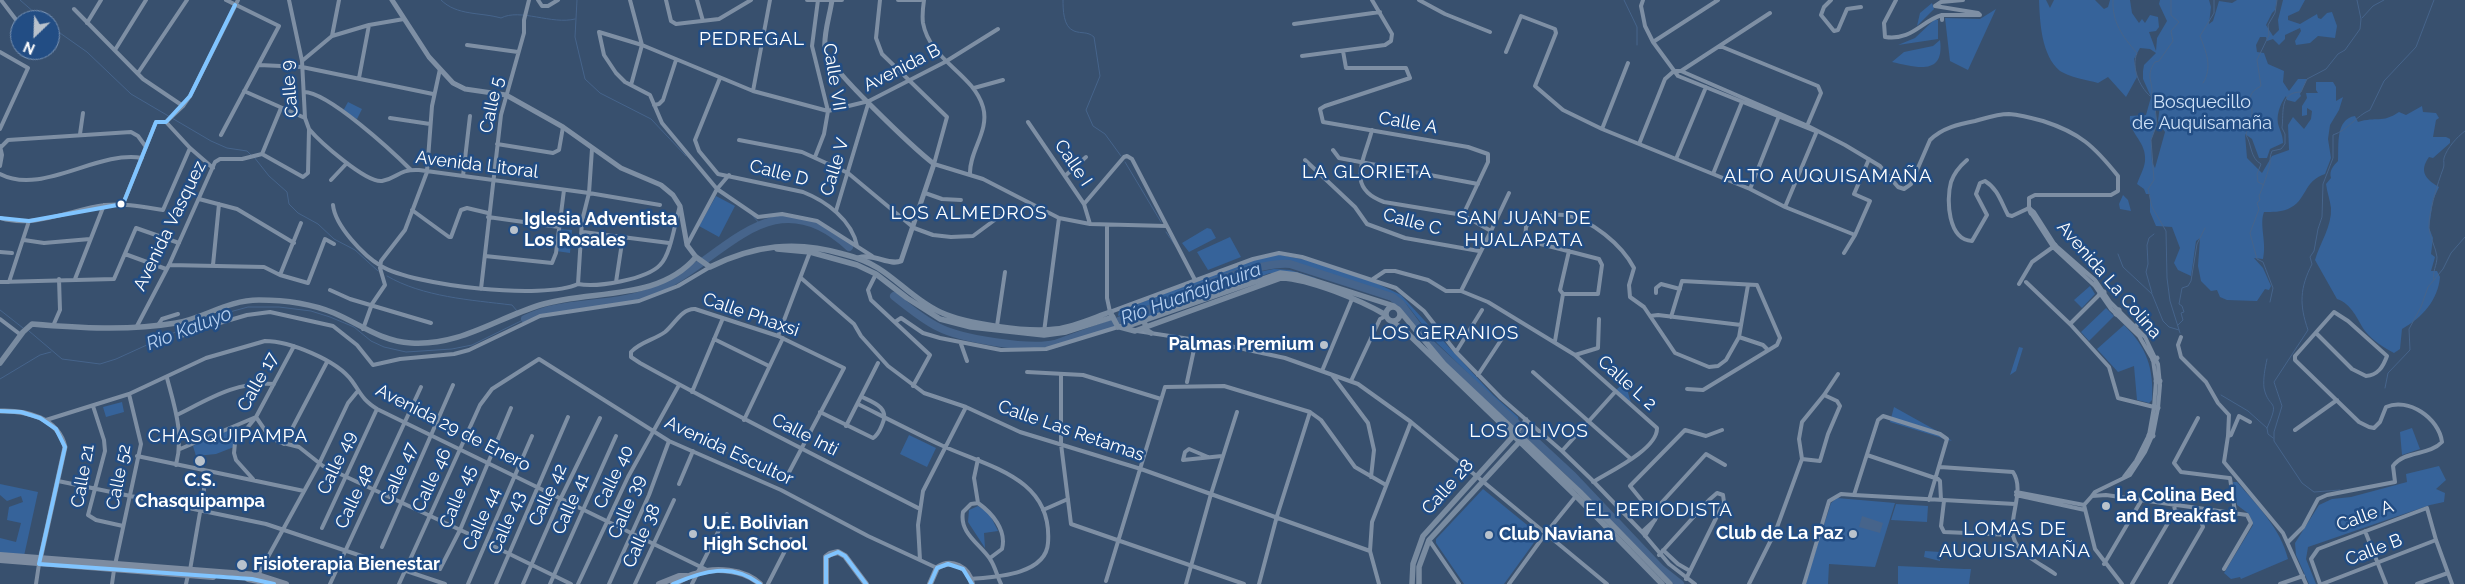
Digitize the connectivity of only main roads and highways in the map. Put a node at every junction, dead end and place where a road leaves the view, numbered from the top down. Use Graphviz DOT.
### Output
graph roads {
  1 [pos="760,248"];
  2 [pos="828,249"];
  3 [pos="810,252"];
  4 [pos="1397,308"];
  5 [pos="1387,317"];
  6 [pos="1114,319"];
  7 [pos="1146,320"];
  8 [pos="1145,327"];
  9 [pos="1044,333"];
  10 [pos="1151,334"];
  11 [pos="0,363"];
  12 [pos="1516,433"];
  13 [pos="1521,440"];
  14 [pos="1578,494"];
  15 [pos="1448,515"];
  16 [pos="1426,538"];
  17 [pos="0,555"];
  18 [pos="0,560"];
  19 [pos="40,562"];
  20 [pos="688,576"];
  21 [pos="256,580"];
  22 [pos="972,581"];
  23 [pos="274,584"];
  24 [pos="286,584"];
  25 [pos="659,584"];
  26 [pos="674,584"];
  27 [pos="760,584"];
  28 [pos="826,584"];
  29 [pos="866,584"];
  30 [pos="930,584"];
  31 [pos="1412,584"];
  32 [pos="1419,584"];
  33 [pos="1662,584"];
  34 [pos="1670,584"];
  1 -- 2 [label="main road"];
  1 -- 3 [label="main road"];
  1 -- 11 [label="main road"];
  2 -- 3 [label="main road"];
  2 -- 9 [label="main road"];
  3 -- 9 [label="main road"];
  4 -- 5 [label="main road"];
  4 -- 5 [label="main road"];
  4 -- 7 [label="main road"];
  4 -- 12 [label="main road"];
  5 -- 8 [label="main road"];
  5 -- 12 [label="main road"];
  6 -- 7 [label="main road"];
  6 -- 8 [label="main road"];
  6 -- 9 [label="main road"];
  7 -- 8 [label="main road"];
  8 -- 10 [label="main road"];
  12 -- 13 [label="main road"];
  12 -- 15 [label="main road, Calle 28"];
  13 -- 14 [label="main road"];
  13 -- 15 [label="main road, Calle 28"];
  14 -- 33 [label="main road"];
  14 -- 34 [label="main road"];
  15 -- 16 [label="main road, Calle 28"];
  16 -- 31 [label="main road, Calle 28"];
  16 -- 32 [label="main road, Calle 28"];
  17 -- 19 [label="main road"];
  18 -- 19 [label="main road"];
  19 -- 21 [label="main road"];
  20 -- 25 [label="main road"];
  20 -- 26 [label="main road"];
  20 -- 27 [label="main road"];
  21 -- 23 [label="main road"];
  21 -- 24 [label="main road"];
  22 -- 30 [label="main road"];
  28 -- 29 [label="main road"];
}
